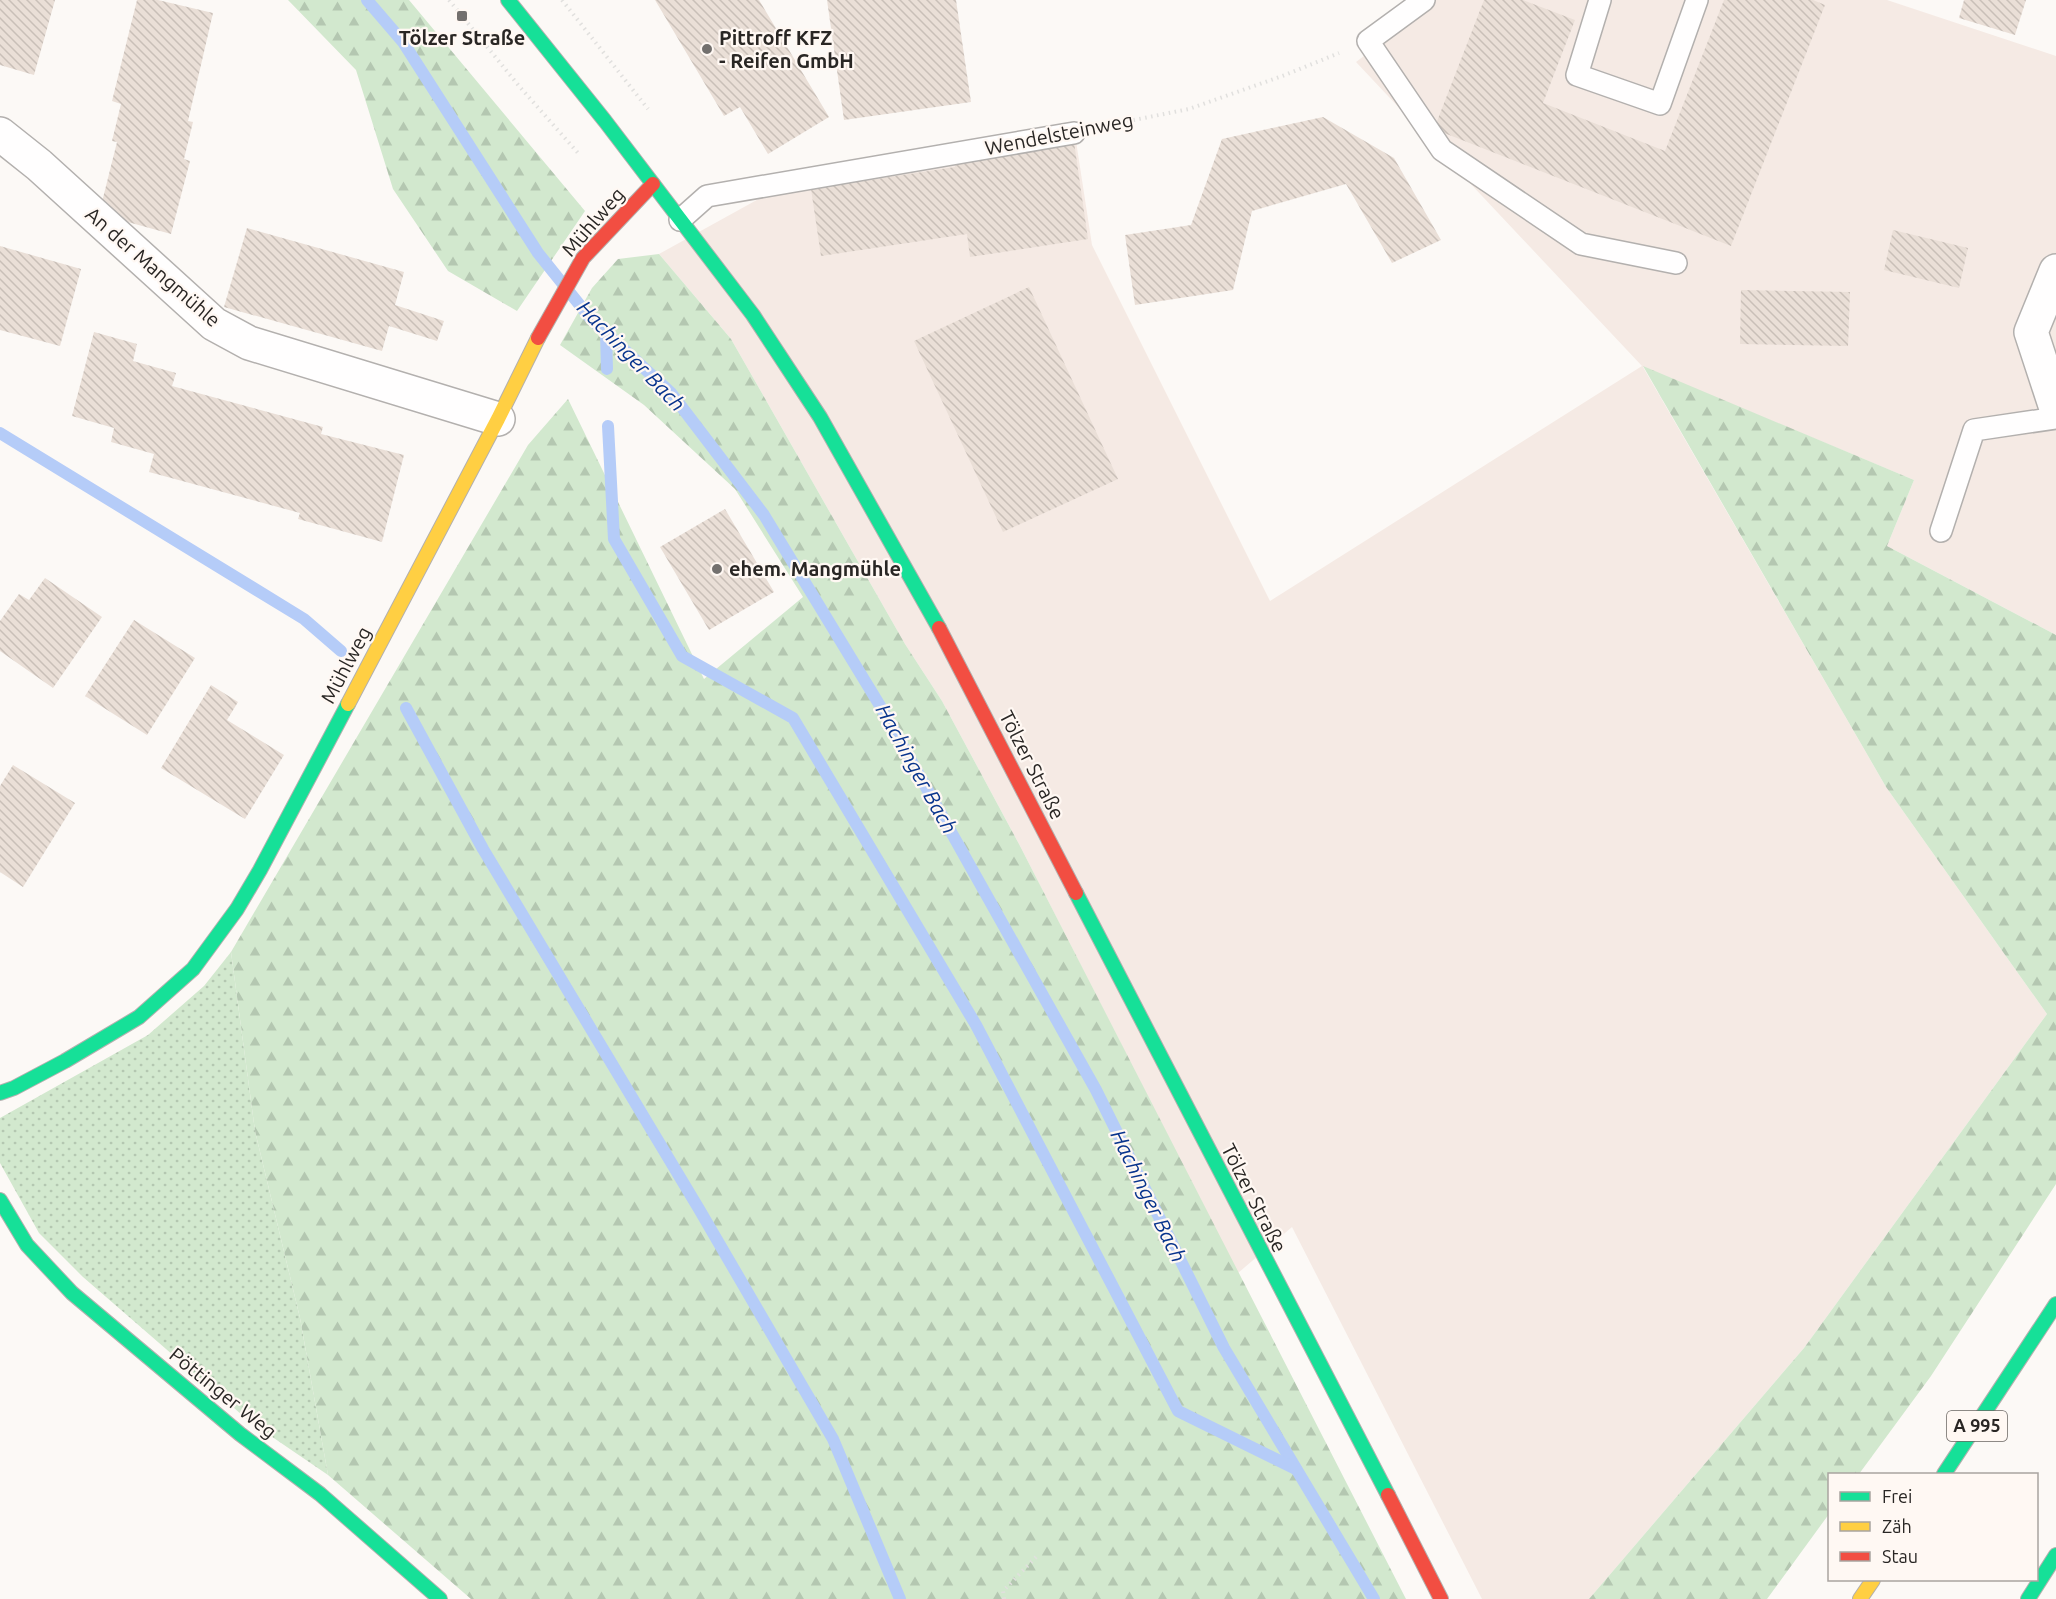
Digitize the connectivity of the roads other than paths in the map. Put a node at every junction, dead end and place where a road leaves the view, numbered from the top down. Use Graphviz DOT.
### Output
graph roads {
  1 [pos="508,0"];
  2 [pos="1424,0"];
  3 [pos="1600,0"];
  4 [pos="1697,0"];
  5 [pos="1074,133"];
  6 [pos="0,134"];
  7 [pos="653,184"];
  8 [pos="680,220"];
  9 [pos="1676,262"];
  10 [pos="2056,271"];
  11 [pos="2056,408"];
  12 [pos="2056,418"];
  13 [pos="498,419"];
  14 [pos="1941,531"];
  15 [pos="0,1093"];
  16 [pos="0,1200"];
  17 [pos="2056,1304"];
  18 [pos="1945,1473"];
  19 [pos="2056,1555"];
  20 [pos="1872,1581"];
  21 [pos="440,1599"];
  22 [pos="1441,1599"];
  23 [pos="1860,1599"];
  24 [pos="2028,1599"];
  1 -- 7 [label="main road, Tölzer Straße"];
  2 -- 9 [label="lane"];
  3 -- 4 [label="lane"];
  5 -- 8 [label="lane, Wendelsteinweg"];
  6 -- 13 [label="street, An der Mangmühle"];
  7 -- 8 [label="main road, Tölzer Straße"];
  7 -- 13 [label="main road, Mühlweg"];
  8 -- 22 [label="main road, Tölzer Straße"];
  10 -- 11 [label="street"];
  12 -- 14 [label="lane"];
  13 -- 15 [label="main road, Mühlweg"];
  16 -- 21 [label="main road, Pöttinger Weg"];
  17 -- 18 [label="main road, A 995"];
  19 -- 24 [label="main road"];
  20 -- 23 [label="main road"];
}
